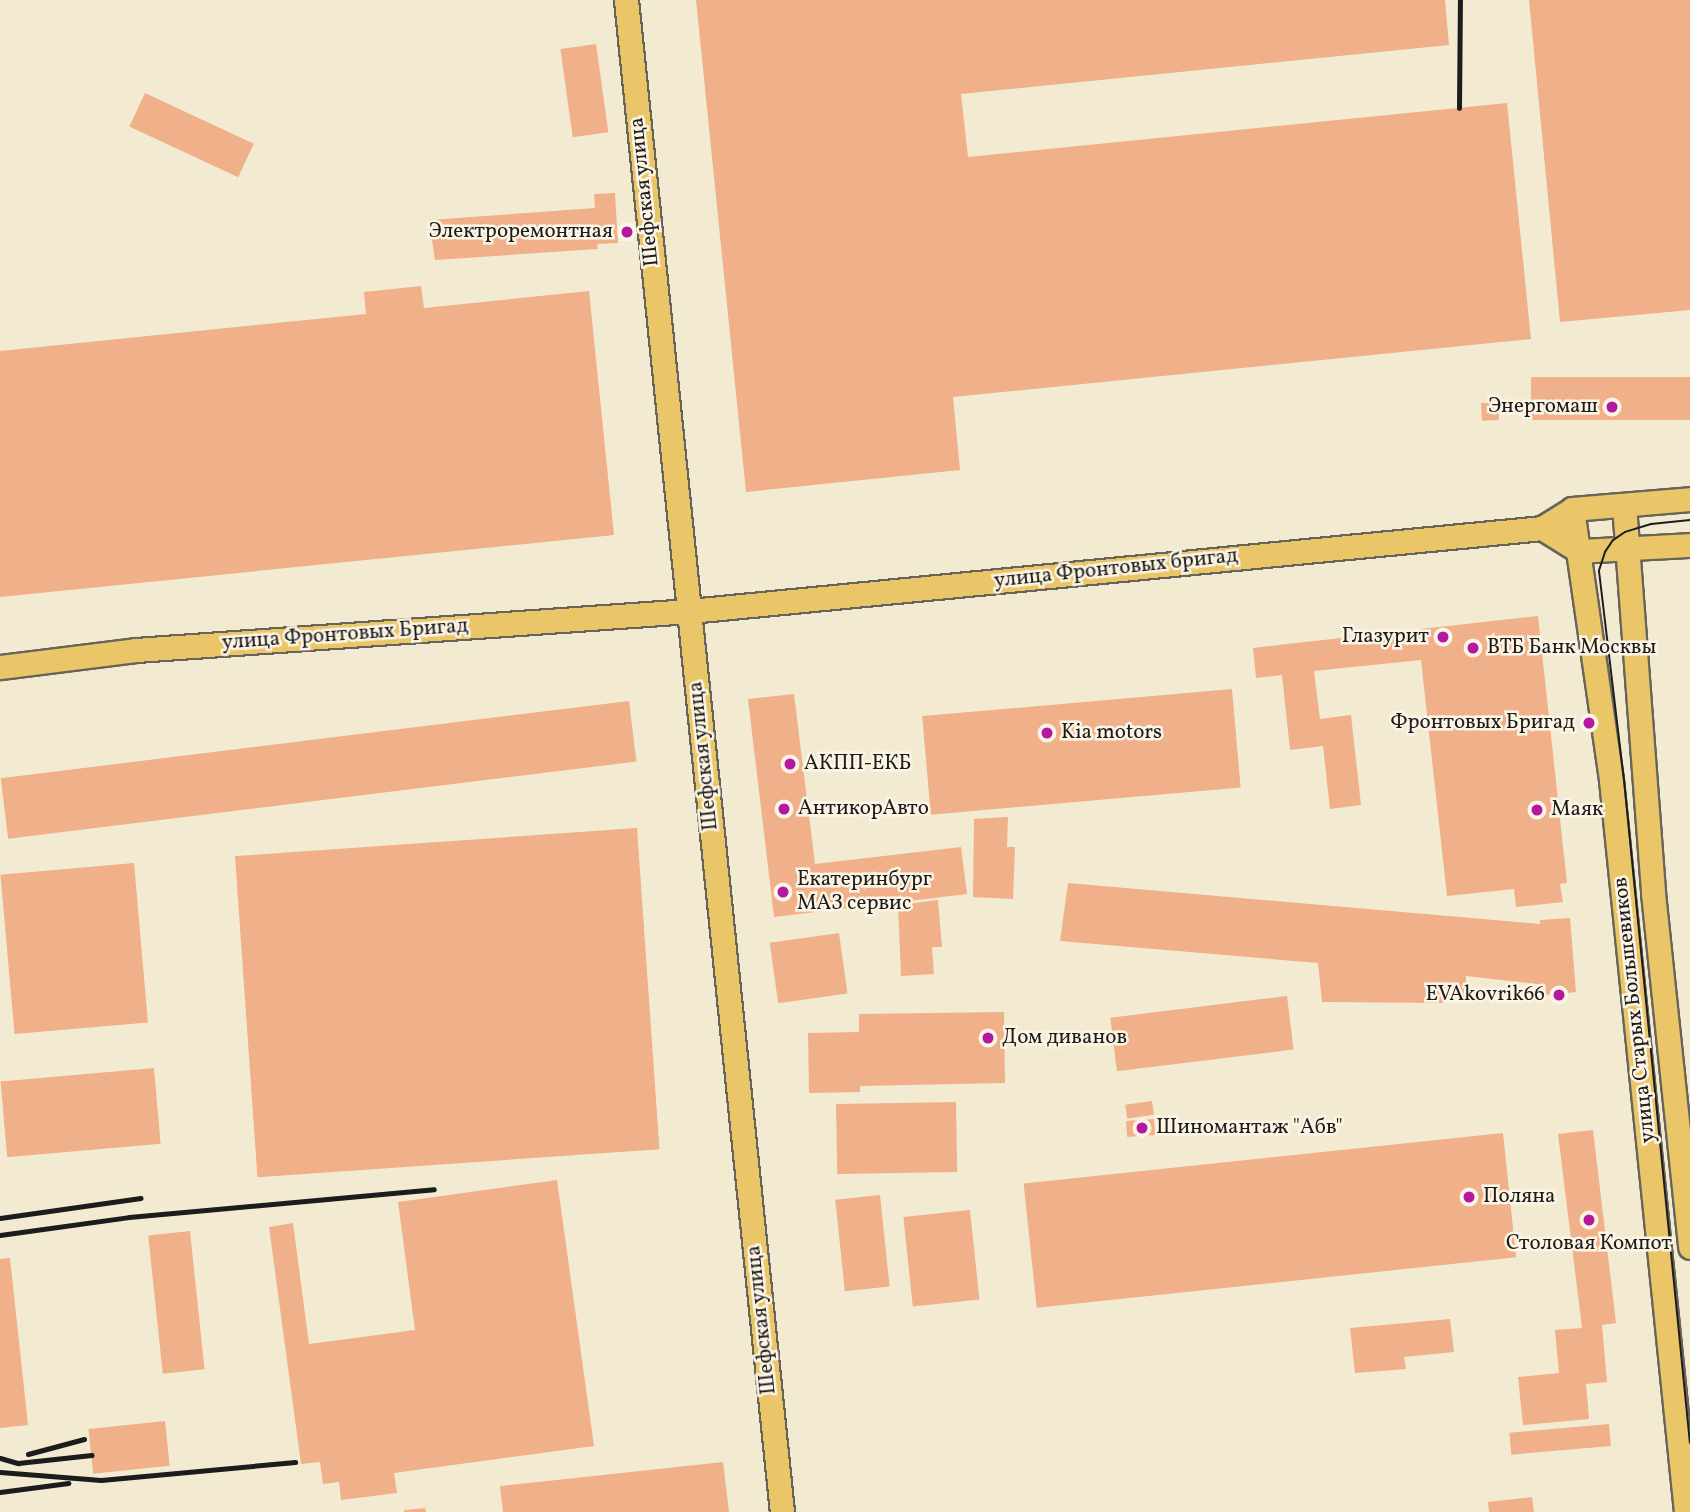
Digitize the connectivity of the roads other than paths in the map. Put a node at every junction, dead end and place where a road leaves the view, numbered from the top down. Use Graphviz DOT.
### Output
graph roads {
  1 [pos="626,0"];
  2 [pos="1690,499"];
  3 [pos="1624,505"];
  4 [pos="1572,509"];
  5 [pos="1542,528"];
  6 [pos="1690,545"];
  7 [pos="1628,550"];
  8 [pos="1579,551"];
  9 [pos="690,611"];
  10 [pos="0,667"];
  11 [pos="1690,1247"];
  12 [pos="782,1512"];
  13 [pos="1686,1512"];
  1 -- 9 [label="main road, Шефская улица"];
  2 -- 3 [label="main road, улица Фронтовых бригад"];
  3 -- 4 [label="main road, улица Фронтовых бригад"];
  3 -- 7 [label="main road, улица Старых Большевиков"];
  4 -- 5 [label="main road, улица Фронтовых бригад"];
  4 -- 8 [label="main road, улица Старых Большевиков"];
  5 -- 8 [label="main road"];
  5 -- 9 [label="main road, улица Фронтовых бригад"];
  6 -- 7 [label="main road"];
  7 -- 8 [label="main road"];
  7 -- 11 [label="main road, улица Старых Большевиков"];
  8 -- 13 [label="main road, улица Старых Большевиков"];
  9 -- 10 [label="main road, улица Фронтовых Бригад"];
  9 -- 12 [label="main road, Шефская улица"];
}
